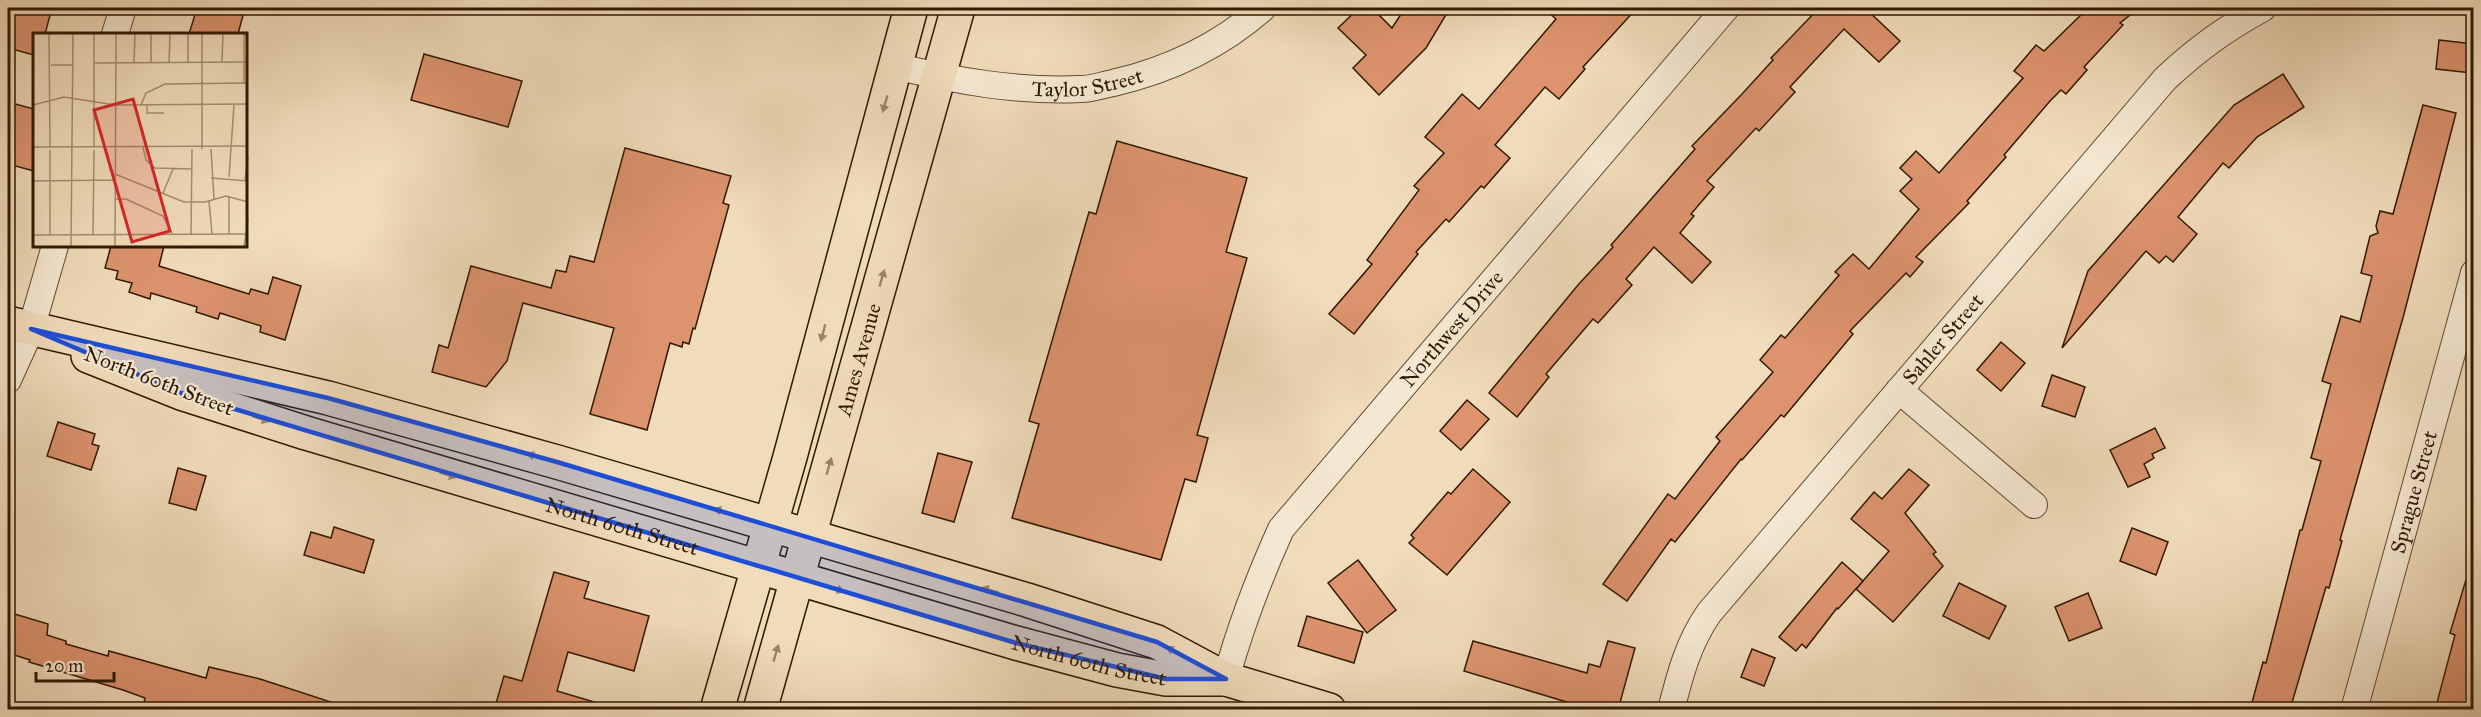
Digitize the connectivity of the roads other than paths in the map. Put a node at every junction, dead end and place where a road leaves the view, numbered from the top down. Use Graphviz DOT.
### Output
graph roads {
  1 [pos="123,8"];
  2 [pos="911,8"];
  3 [pos="958,8"];
  4 [pos="1263,8"];
  5 [pos="1726,8"];
  6 [pos="2263,8"];
  7 [pos="116,33"];
  8 [pos="895,66"];
  9 [pos="939,77"];
  10 [pos="54,248"];
  11 [pos="2474,273"];
  12 [pos="19,326"];
  13 [pos="8,380"];
  14 [pos="1899,390"];
  15 [pos="2034,505"];
  16 [pos="770,525"];
  17 [pos="809,536"];
  18 [pos="758,567"];
  19 [pos="797,577"];
  20 [pos="1226,679"];
  21 [pos="717,710"];
  22 [pos="760,710"];
  23 [pos="1329,710"];
  24 [pos="1671,710"];
  25 [pos="2354,710"];
  1 -- 7 [label="street"];
  2 -- 8 [label="main road, Ames Avenue"];
  3 -- 9 [label="main road, Ames Avenue"];
  4 -- 9 [label="street, Taylor Street"];
  5 -- 20 [label="street, Northwest Drive"];
  6 -- 14 [label="street, Sahler Street"];
  8 -- 9 [label="street, Taylor Street"];
  8 -- 16 [label="main road, Ames Avenue, one-way"];
  17 -- 9 [label="main road, Ames Avenue, one-way"];
  10 -- 12 [label="street"];
  11 -- 25 [label="street, Sprague Street"];
  12 -- 13 [label="street"];
  16 -- 12 [label="main road, North 60th Street, one-way"];
  12 -- 18 [label="main road, North 60th Street, one-way"];
  14 -- 15 [label="street"];
  14 -- 24 [label="street, Sahler Street"];
  16 -- 17 [label="main road, North 60th Street"];
  16 -- 18 [label="main road, Ames Avenue"];
  17 -- 19 [label="main road, Ames Avenue"];
  20 -- 17 [label="main road, North 60th Street, one-way"];
  18 -- 19 [label="main road, North 60th Street"];
  18 -- 21 [label="main road, Ames Avenue"];
  19 -- 20 [label="main road, North 60th Street, one-way"];
  22 -- 19 [label="main road, Ames Avenue, one-way"];
  20 -- 23 [label="main road, North 60th Street"];
}
